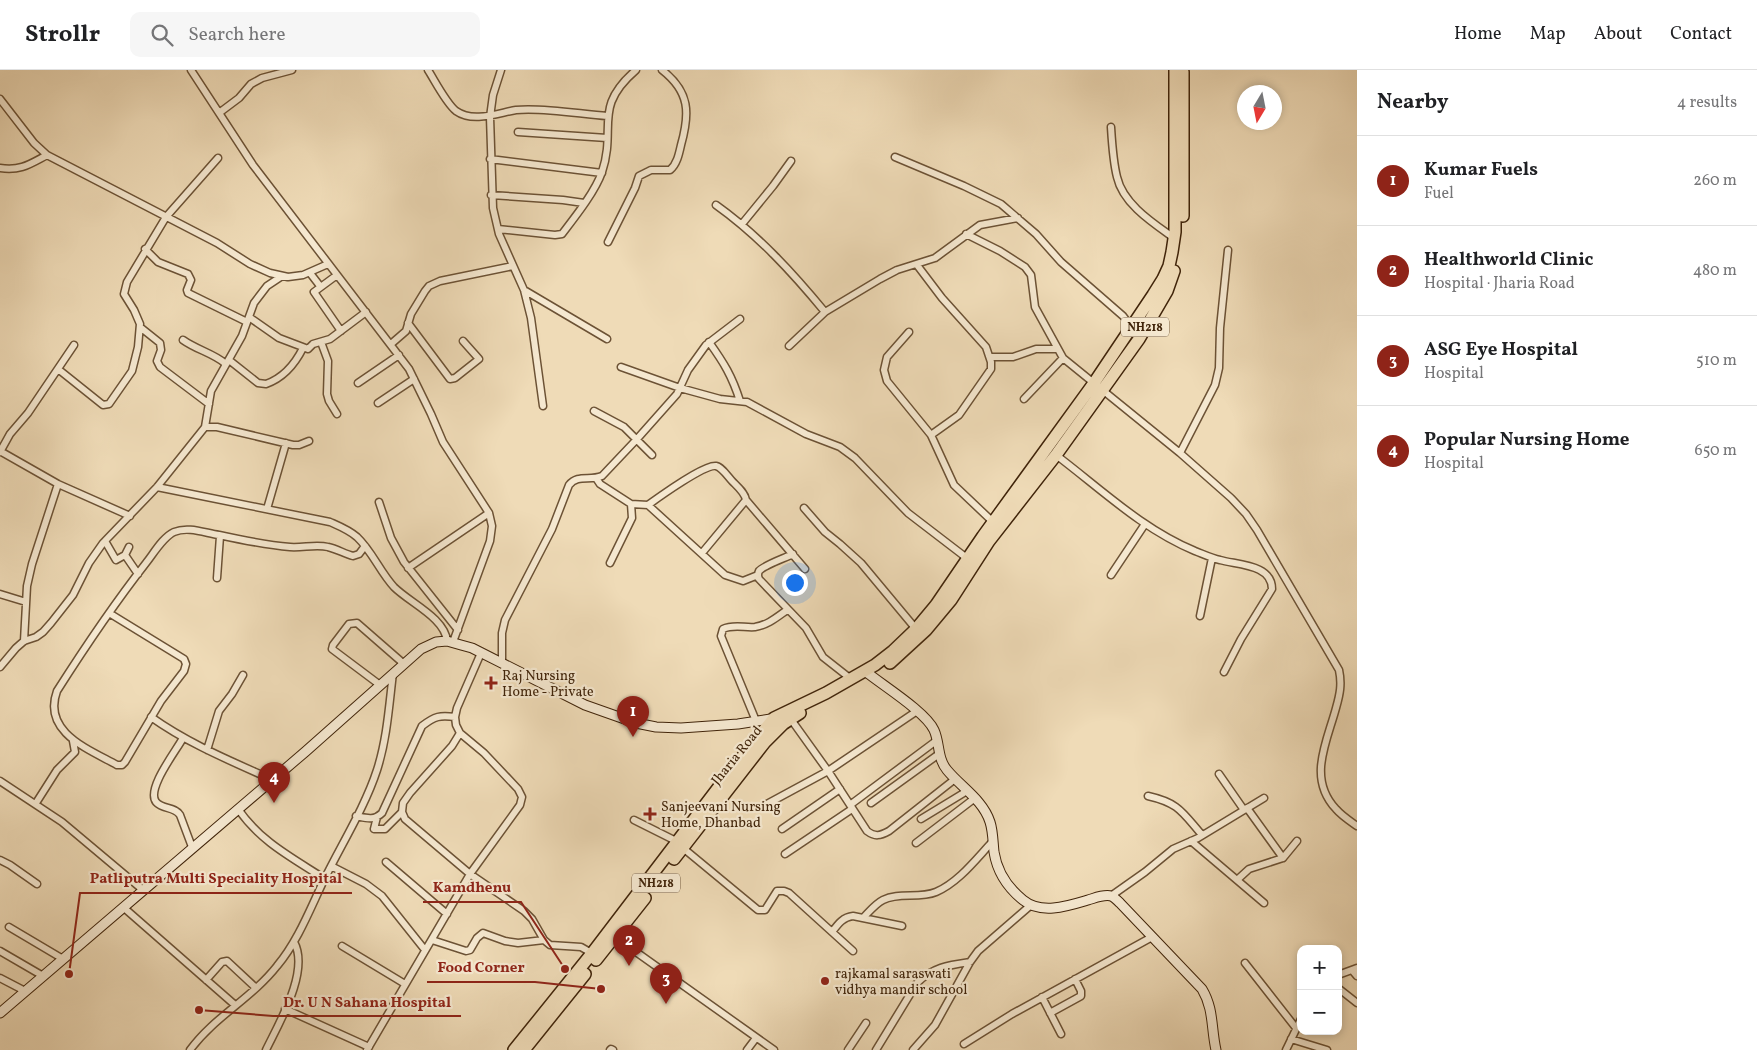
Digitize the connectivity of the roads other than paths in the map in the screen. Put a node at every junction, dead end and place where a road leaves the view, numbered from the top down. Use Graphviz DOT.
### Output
graph roads {
  1 [pos="292,70"];
  2 [pos="428,70"];
  3 [pos="501,70"];
  4 [pos="636,70"];
  5 [pos="662,70"];
  6 [pos="1175,70"];
  7 [pos="1183,70"];
  8 [pos="194,71"];
  9 [pos="0,98"];
  10 [pos="219,113"];
  11 [pos="607,116"];
  12 [pos="490,117"];
  13 [pos="1111,126"];
  14 [pos="518,132"];
  15 [pos="607,138"];
  16 [pos="48,155"];
  17 [pos="895,157"];
  18 [pos="218,158"];
  19 [pos="490,158"];
  20 [pos="791,161"];
  21 [pos="0,168"];
  22 [pos="602,173"];
  23 [pos="492,195"];
  24 [pos="584,203"];
  25 [pos="716,205"];
  26 [pos="166,217"];
  27 [pos="1018,218"];
  28 [pos="742,224"];
  29 [pos="498,229"];
  30 [pos="966,234"];
  31 [pos="1174,238"];
  32 [pos="608,242"];
  33 [pos="145,249"];
  34 [pos="1228,250"];
  35 [pos="328,264"];
  36 [pos="917,265"];
  37 [pos="513,266"];
  38 [pos="310,273"];
  39 [pos="337,275"];
  40 [pos="282,276"];
  41 [pos="320,286"];
  42 [pos="524,290"];
  43 [pos="366,312"];
  44 [pos="825,312"];
  45 [pos="740,319"];
  46 [pos="248,320"];
  47 [pos="408,323"];
  48 [pos="140,327"];
  49 [pos="1132,328"];
  50 [pos="341,331"];
  51 [pos="909,332"];
  52 [pos="608,339"];
  53 [pos="183,340"];
  54 [pos="463,341"];
  55 [pos="321,342"];
  56 [pos="709,342"];
  57 [pos="391,344"];
  58 [pos="74,345"];
  59 [pos="789,346"];
  60 [pos="303,348"];
  61 [pos="1057,349"];
  62 [pos="399,355"];
  63 [pos="990,357"];
  64 [pos="1063,358"];
  65 [pos="228,362"];
  66 [pos="622,367"];
  67 [pos="58,369"];
  68 [pos="414,379"];
  69 [pos="358,383"];
  70 [pos="1098,387"];
  71 [pos="680,388"];
  72 [pos="1024,399"];
  73 [pos="740,401"];
  74 [pos="378,403"];
  75 [pos="209,404"];
  76 [pos="543,406"];
  77 [pos="594,411"];
  78 [pos="337,414"];
  79 [pos="205,427"];
  80 [pos="931,435"];
  81 [pos="637,440"];
  82 [pos="309,441"];
  83 [pos="286,443"];
  84 [pos="0,452"];
  85 [pos="1180,453"];
  86 [pos="652,455"];
  87 [pos="1056,455"];
  88 [pos="596,478"];
  89 [pos="58,484"];
  90 [pos="157,487"];
  91 [pos="746,500"];
  92 [pos="379,502"];
  93 [pos="631,504"];
  94 [pos="648,505"];
  95 [pos="804,508"];
  96 [pos="267,509"];
  97 [pos="489,513"];
  98 [pos="130,516"];
  99 [pos="993,522"];
  100 [pos="1145,524"];
  101 [pos="220,536"];
  102 [pos="986,538"];
  103 [pos="105,541"];
  104 [pos="365,546"];
  105 [pos="129,547"];
  106 [pos="702,553"];
  107 [pos="793,554"];
  108 [pos="125,555"];
  109 [pos="973,555"];
  110 [pos="1212,558"];
  111 [pos="610,563"];
  112 [pos="408,568"];
  113 [pos="805,569"];
  114 [pos="138,574"];
  115 [pos="758,575"];
  116 [pos="1111,575"];
  117 [pos="217,578"];
  118 [pos="0,594"];
  119 [pos="26,602"];
  120 [pos="787,610"];
  121 [pos="109,613"];
  122 [pos="1200,616"];
  123 [pos="916,629"];
  124 [pos="458,630"];
  125 [pos="24,641"];
  126 [pos="450,642"];
  127 [pos="481,653"];
  128 [pos="404,664"];
  129 [pos="502,664"];
  130 [pos="0,667"];
  131 [pos="1224,672"];
  132 [pos="393,674"];
  133 [pos="868,674"];
  134 [pos="243,675"];
  135 [pos="851,679"];
  136 [pos="380,685"];
  137 [pos="917,712"];
  138 [pos="455,716"];
  139 [pos="151,718"];
  140 [pos="774,718"];
  141 [pos="790,718"];
  142 [pos="756,721"];
  143 [pos="460,733"];
  144 [pos="183,738"];
  145 [pos="73,741"];
  146 [pos="936,741"];
  147 [pos="207,750"];
  148 [pos="939,754"];
  149 [pos="828,771"];
  150 [pos="1219,774"];
  151 [pos="955,778"];
  152 [pos="272,780"];
  153 [pos="0,781"];
  154 [pos="840,789"];
  155 [pos="967,791"];
  156 [pos="1148,796"];
  157 [pos="975,798"];
  158 [pos="1264,798"];
  159 [pos="36,803"];
  160 [pos="871,803"];
  161 [pos="767,804"];
  162 [pos="851,807"];
  163 [pos="238,809"];
  164 [pos="1245,809"];
  165 [pos="402,812"];
  166 [pos="356,816"];
  167 [pos="378,817"];
  168 [pos="920,819"];
  169 [pos="634,820"];
  170 [pos="1357,826"];
  171 [pos="782,829"];
  172 [pos="1202,835"];
  173 [pos="993,841"];
  174 [pos="1191,841"];
  175 [pos="1297,842"];
  176 [pos="916,843"];
  177 [pos="680,845"];
  178 [pos="192,847"];
  179 [pos="785,854"];
  180 [pos="1283,858"];
  181 [pos="0,860"];
  182 [pos="386,862"];
  183 [pos="331,866"];
  184 [pos="470,874"];
  185 [pos="325,880"];
  186 [pos="1237,880"];
  187 [pos="37,884"];
  188 [pos="143,890"];
  189 [pos="1111,896"];
  190 [pos="1264,903"];
  191 [pos="1031,905"];
  192 [pos="123,907"];
  193 [pos="447,914"];
  194 [pos="863,918"];
  195 [pos="902,926"];
  196 [pos="9,927"];
  197 [pos="832,932"];
  198 [pos="615,937"];
  199 [pos="1152,937"];
  200 [pos="432,940"];
  201 [pos="544,940"];
  202 [pos="294,942"];
  203 [pos="342,946"];
  204 [pos="425,950"];
  205 [pos="0,951"];
  206 [pos="853,951"];
  207 [pos="595,955"];
  208 [pos="63,959"];
  209 [pos="970,962"];
  210 [pos="1244,962"];
  211 [pos="1355,969"];
  212 [pos="1342,974"];
  213 [pos="43,976"];
  214 [pos="1357,976"];
  215 [pos="0,978"];
  216 [pos="1075,979"];
  217 [pos="206,980"];
  218 [pos="405,984"];
  219 [pos="256,988"];
  220 [pos="1341,990"];
  221 [pos="25,991"];
  222 [pos="1042,998"];
  223 [pos="1357,1003"];
  224 [pos="235,1005"];
  225 [pos="285,1009"];
  226 [pos="0,1012"];
  227 [pos="1050,1013"];
  228 [pos="866,1023"];
  229 [pos="1296,1028"];
  230 [pos="1061,1034"];
  231 [pos="756,1038"];
  232 [pos="1291,1039"];
  233 [pos="964,1044"];
  234 [pos="1216,1048"];
  235 [pos="368,1049"];
  236 [pos="190,1050"];
  237 [pos="266,1050"];
  238 [pos="514,1050"];
  239 [pos="524,1050"];
  240 [pos="747,1050"];
  241 [pos="774,1050"];
  242 [pos="848,1050"];
  243 [pos="876,1050"];
  244 [pos="913,1050"];
  245 [pos="1286,1050"];
  246 [pos="1327,1050"];
  1 -- 10 [label="street"];
  2 -- 12 [label="street"];
  3 -- 12 [label="street"];
  4 -- 11 [label="street"];
  5 -- 32 [label="street"];
  6 -- 31 [label="highway, NH218"];
  7 -- 70 [label="highway, NH218"];
  8 -- 10 [label="street"];
  9 -- 16 [label="street"];
  10 -- 35 [label="street"];
  11 -- 12 [label="street"];
  11 -- 15 [label="street"];
  12 -- 19 [label="street"];
  13 -- 31 [label="street"];
  14 -- 15 [label="street"];
  15 -- 22 [label="street"];
  16 -- 21 [label="street"];
  16 -- 26 [label="street"];
  17 -- 27 [label="street"];
  18 -- 26 [label="street"];
  19 -- 22 [label="street"];
  19 -- 23 [label="street"];
  20 -- 28 [label="street"];
  22 -- 24 [label="street"];
  23 -- 24 [label="street"];
  23 -- 29 [label="street"];
  24 -- 29 [label="street"];
  25 -- 28 [label="street"];
  26 -- 33 [label="street"];
  26 -- 40 [label="street"];
  27 -- 30 [label="street"];
  27 -- 49 [label="street"];
  28 -- 44 [label="street"];
  29 -- 37 [label="street"];
  30 -- 36 [label="street"];
  30 -- 61 [label="street"];
  31 -- 49 [label="highway, NH218"];
  33 -- 46 [label="street"];
  33 -- 48 [label="street"];
  34 -- 85 [label="street"];
  35 -- 38 [label="street"];
  35 -- 39 [label="street"];
  36 -- 44 [label="street"];
  36 -- 63 [label="street"];
  37 -- 42 [label="street"];
  37 -- 47 [label="street"];
  38 -- 40 [label="street"];
  38 -- 41 [label="street"];
  39 -- 41 [label="street"];
  39 -- 43 [label="street"];
  40 -- 46 [label="street"];
  41 -- 50 [label="street"];
  42 -- 52 [label="street"];
  42 -- 76 [label="street"];
  43 -- 50 [label="street"];
  43 -- 57 [label="street"];
  44 -- 59 [label="street"];
  45 -- 56 [label="street"];
  46 -- 60 [label="street"];
  46 -- 65 [label="street"];
  47 -- 54 [label="street"];
  47 -- 57 [label="street"];
  48 -- 67 [label="street"];
  48 -- 75 [label="street"];
  49 -- 70 [label="highway, NH218"];
  50 -- 55 [label="street"];
  51 -- 80 [label="street"];
  53 -- 65 [label="street"];
  55 -- 60 [label="street"];
  55 -- 78 [label="street"];
  56 -- 71 [label="street"];
  56 -- 73 [label="street"];
  57 -- 62 [label="street"];
  58 -- 67 [label="street"];
  60 -- 65 [label="street"];
  61 -- 63 [label="street"];
  61 -- 64 [label="street"];
  62 -- 68 [label="street"];
  62 -- 69 [label="street"];
  63 -- 80 [label="street"];
  64 -- 70 [label="street"];
  64 -- 72 [label="street"];
  65 -- 75 [label="street"];
  66 -- 71 [label="street"];
  67 -- 84 [label="street"];
  68 -- 74 [label="street"];
  68 -- 97 [label="street"];
  70 -- 85 [label="street"];
  70 -- 87 [label="highway, NH218"];
  70 -- 99 [label="highway, NH218"];
  71 -- 73 [label="street"];
  71 -- 81 [label="street"];
  73 -- 109 [label="street"];
  75 -- 79 [label="street"];
  77 -- 81 [label="street"];
  79 -- 83 [label="street"];
  79 -- 90 [label="street"];
  80 -- 99 [label="street"];
  81 -- 86 [label="street"];
  81 -- 88 [label="street"];
  82 -- 83 [label="street"];
  83 -- 96 [label="street"];
  84 -- 89 [label="street"];
  85 -- 170 [label="street"];
  87 -- 100 [label="street"];
  87 -- 102 [label="highway, NH218"];
  88 -- 93 [label="street"];
  88 -- 129 [label="street"];
  89 -- 98 [label="street"];
  89 -- 119 [label="street"];
  90 -- 96 [label="street"];
  90 -- 98 [label="street"];
  91 -- 94 [label="street"];
  91 -- 106 [label="street"];
  91 -- 107 [label="street"];
  92 -- 112 [label="street"];
  93 -- 94 [label="street"];
  93 -- 111 [label="street"];
  94 -- 106 [label="street"];
  95 -- 123 [label="street"];
  96 -- 104 [label="street"];
  97 -- 112 [label="street"];
  97 -- 124 [label="street"];
  98 -- 103 [label="street"];
  99 -- 102 [label="highway, NH218"];
  100 -- 110 [label="street"];
  100 -- 116 [label="street"];
  101 -- 104 [label="street"];
  101 -- 114 [label="street"];
  101 -- 117 [label="street"];
  102 -- 109 [label="highway, NH218"];
  103 -- 108 [label="street"];
  103 -- 125 [label="street"];
  104 -- 126 [label="street"];
  105 -- 108 [label="street"];
  106 -- 115 [label="street"];
  107 -- 113 [label="street"];
  107 -- 115 [label="street"];
  108 -- 114 [label="street"];
  109 -- 123 [label="highway, NH218"];
  109 -- 133 [label="highway, NH218"];
  110 -- 122 [label="street"];
  110 -- 131 [label="street"];
  112 -- 124 [label="street"];
  114 -- 121 [label="street"];
  115 -- 120 [label="street"];
  118 -- 119 [label="street"];
  119 -- 125 [label="street"];
  120 -- 135 [label="street"];
  120 -- 142 [label="street"];
  121 -- 139 [label="street"];
  121 -- 145 [label="street"];
  123 -- 133 [label="highway, NH218"];
  124 -- 126 [label="street"];
  125 -- 130 [label="street"];
  126 -- 127 [label="main road"];
  126 -- 128 [label="main road"];
  127 -- 129 [label="main road"];
  127 -- 138 [label="street"];
  128 -- 132 [label="main road"];
  128 -- 136 [label="street"];
  129 -- 142 [label="main road"];
  132 -- 136 [label="main road"];
  132 -- 166 [label="street"];
  133 -- 135 [label="highway, NH218"];
  133 -- 137 [label="main road"];
  133 -- 141 [label="highway, NH218"];
  134 -- 147 [label="street"];
  135 -- 140 [label="highway, NH218"];
  136 -- 152 [label="main road"];
  137 -- 146 [label="main road"];
  137 -- 149 [label="street"];
  138 -- 143 [label="street"];
  138 -- 167 [label="street"];
  139 -- 144 [label="street"];
  139 -- 145 [label="street"];
  140 -- 141 [label="main road"];
  140 -- 142 [label="main road"];
  140 -- 177 [label="highway, Jharia Road / NH218"];
  141 -- 149 [label="street"];
  141 -- 177 [label="highway, Jharia Road / NH218"];
  143 -- 165 [label="street"];
  143 -- 184 [label="street"];
  144 -- 147 [label="street"];
  144 -- 178 [label="street"];
  145 -- 159 [label="street"];
  146 -- 148 [label="main road"];
  146 -- 162 [label="street"];
  147 -- 152 [label="street"];
  148 -- 151 [label="main road"];
  148 -- 160 [label="street"];
  149 -- 154 [label="street"];
  149 -- 161 [label="street"];
  150 -- 164 [label="street"];
  151 -- 155 [label="main road"];
  151 -- 162 [label="street"];
  152 -- 163 [label="main road"];
  153 -- 159 [label="street"];
  154 -- 162 [label="street"];
  154 -- 171 [label="street"];
  155 -- 157 [label="main road"];
  155 -- 168 [label="street"];
  156 -- 172 [label="street"];
  157 -- 173 [label="main road"];
  157 -- 176 [label="street"];
  158 -- 164 [label="street"];
  159 -- 188 [label="street"];
  162 -- 179 [label="street"];
  163 -- 178 [label="main road"];
  163 -- 185 [label="street"];
  164 -- 172 [label="street"];
  164 -- 180 [label="street"];
  165 -- 167 [label="street"];
  165 -- 184 [label="street"];
  166 -- 167 [label="street"];
  166 -- 183 [label="street"];
  169 -- 177 [label="street"];
  172 -- 174 [label="street"];
  173 -- 191 [label="main road"];
  173 -- 194 [label="street"];
  174 -- 186 [label="street"];
  174 -- 189 [label="street"];
  175 -- 180 [label="street"];
  177 -- 197 [label="street"];
  177 -- 198 [label="highway, Jharia Road / NH218"];
  177 -- 207 [label="highway, Jharia Road / NH218"];
  178 -- 188 [label="main road"];
  180 -- 186 [label="street"];
  181 -- 187 [label="street"];
  182 -- 193 [label="street"];
  183 -- 185 [label="street"];
  183 -- 204 [label="street"];
  184 -- 193 [label="street"];
  184 -- 201 [label="street"];
  185 -- 202 [label="street"];
  186 -- 190 [label="street"];
  188 -- 192 [label="main road"];
  189 -- 191 [label="main road"];
  189 -- 199 [label="main road"];
  191 -- 209 [label="street"];
  192 -- 208 [label="main road"];
  192 -- 217 [label="street"];
  193 -- 200 [label="street"];
  194 -- 195 [label="street"];
  194 -- 197 [label="street"];
  196 -- 208 [label="street"];
  197 -- 206 [label="street"];
  198 -- 207 [label="highway, Jharia Road / NH218"];
  198 -- 231 [label="street"];
  199 -- 216 [label="street"];
  199 -- 234 [label="main road"];
  200 -- 201 [label="street"];
  200 -- 204 [label="street"];
  201 -- 207 [label="street"];
  202 -- 219 [label="street"];
  202 -- 225 [label="street"];
  203 -- 218 [label="street"];
  204 -- 218 [label="street"];
  205 -- 213 [label="street"];
  207 -- 238 [label="highway, Jharia Road / NH218"];
  207 -- 239 [label="highway, Jharia Road / NH218"];
  208 -- 213 [label="main road"];
  209 -- 243 [label="street"];
  209 -- 244 [label="street"];
  210 -- 229 [label="street"];
  211 -- 212 [label="street"];
  211 -- 214 [label="street"];
  213 -- 221 [label="main road"];
  215 -- 221 [label="street"];
  216 -- 222 [label="street"];
  216 -- 227 [label="street"];
  217 -- 219 [label="street"];
  217 -- 224 [label="street"];
  218 -- 235 [label="street"];
  219 -- 224 [label="street"];
  220 -- 223 [label="street"];
  221 -- 226 [label="main road"];
  222 -- 227 [label="street"];
  222 -- 233 [label="street"];
  224 -- 236 [label="street"];
  225 -- 235 [label="street"];
  225 -- 237 [label="street"];
  227 -- 230 [label="street"];
  228 -- 242 [label="street"];
  229 -- 232 [label="street"];
  231 -- 240 [label="street"];
  231 -- 241 [label="street"];
  232 -- 245 [label="street"];
  232 -- 246 [label="street"];
}
